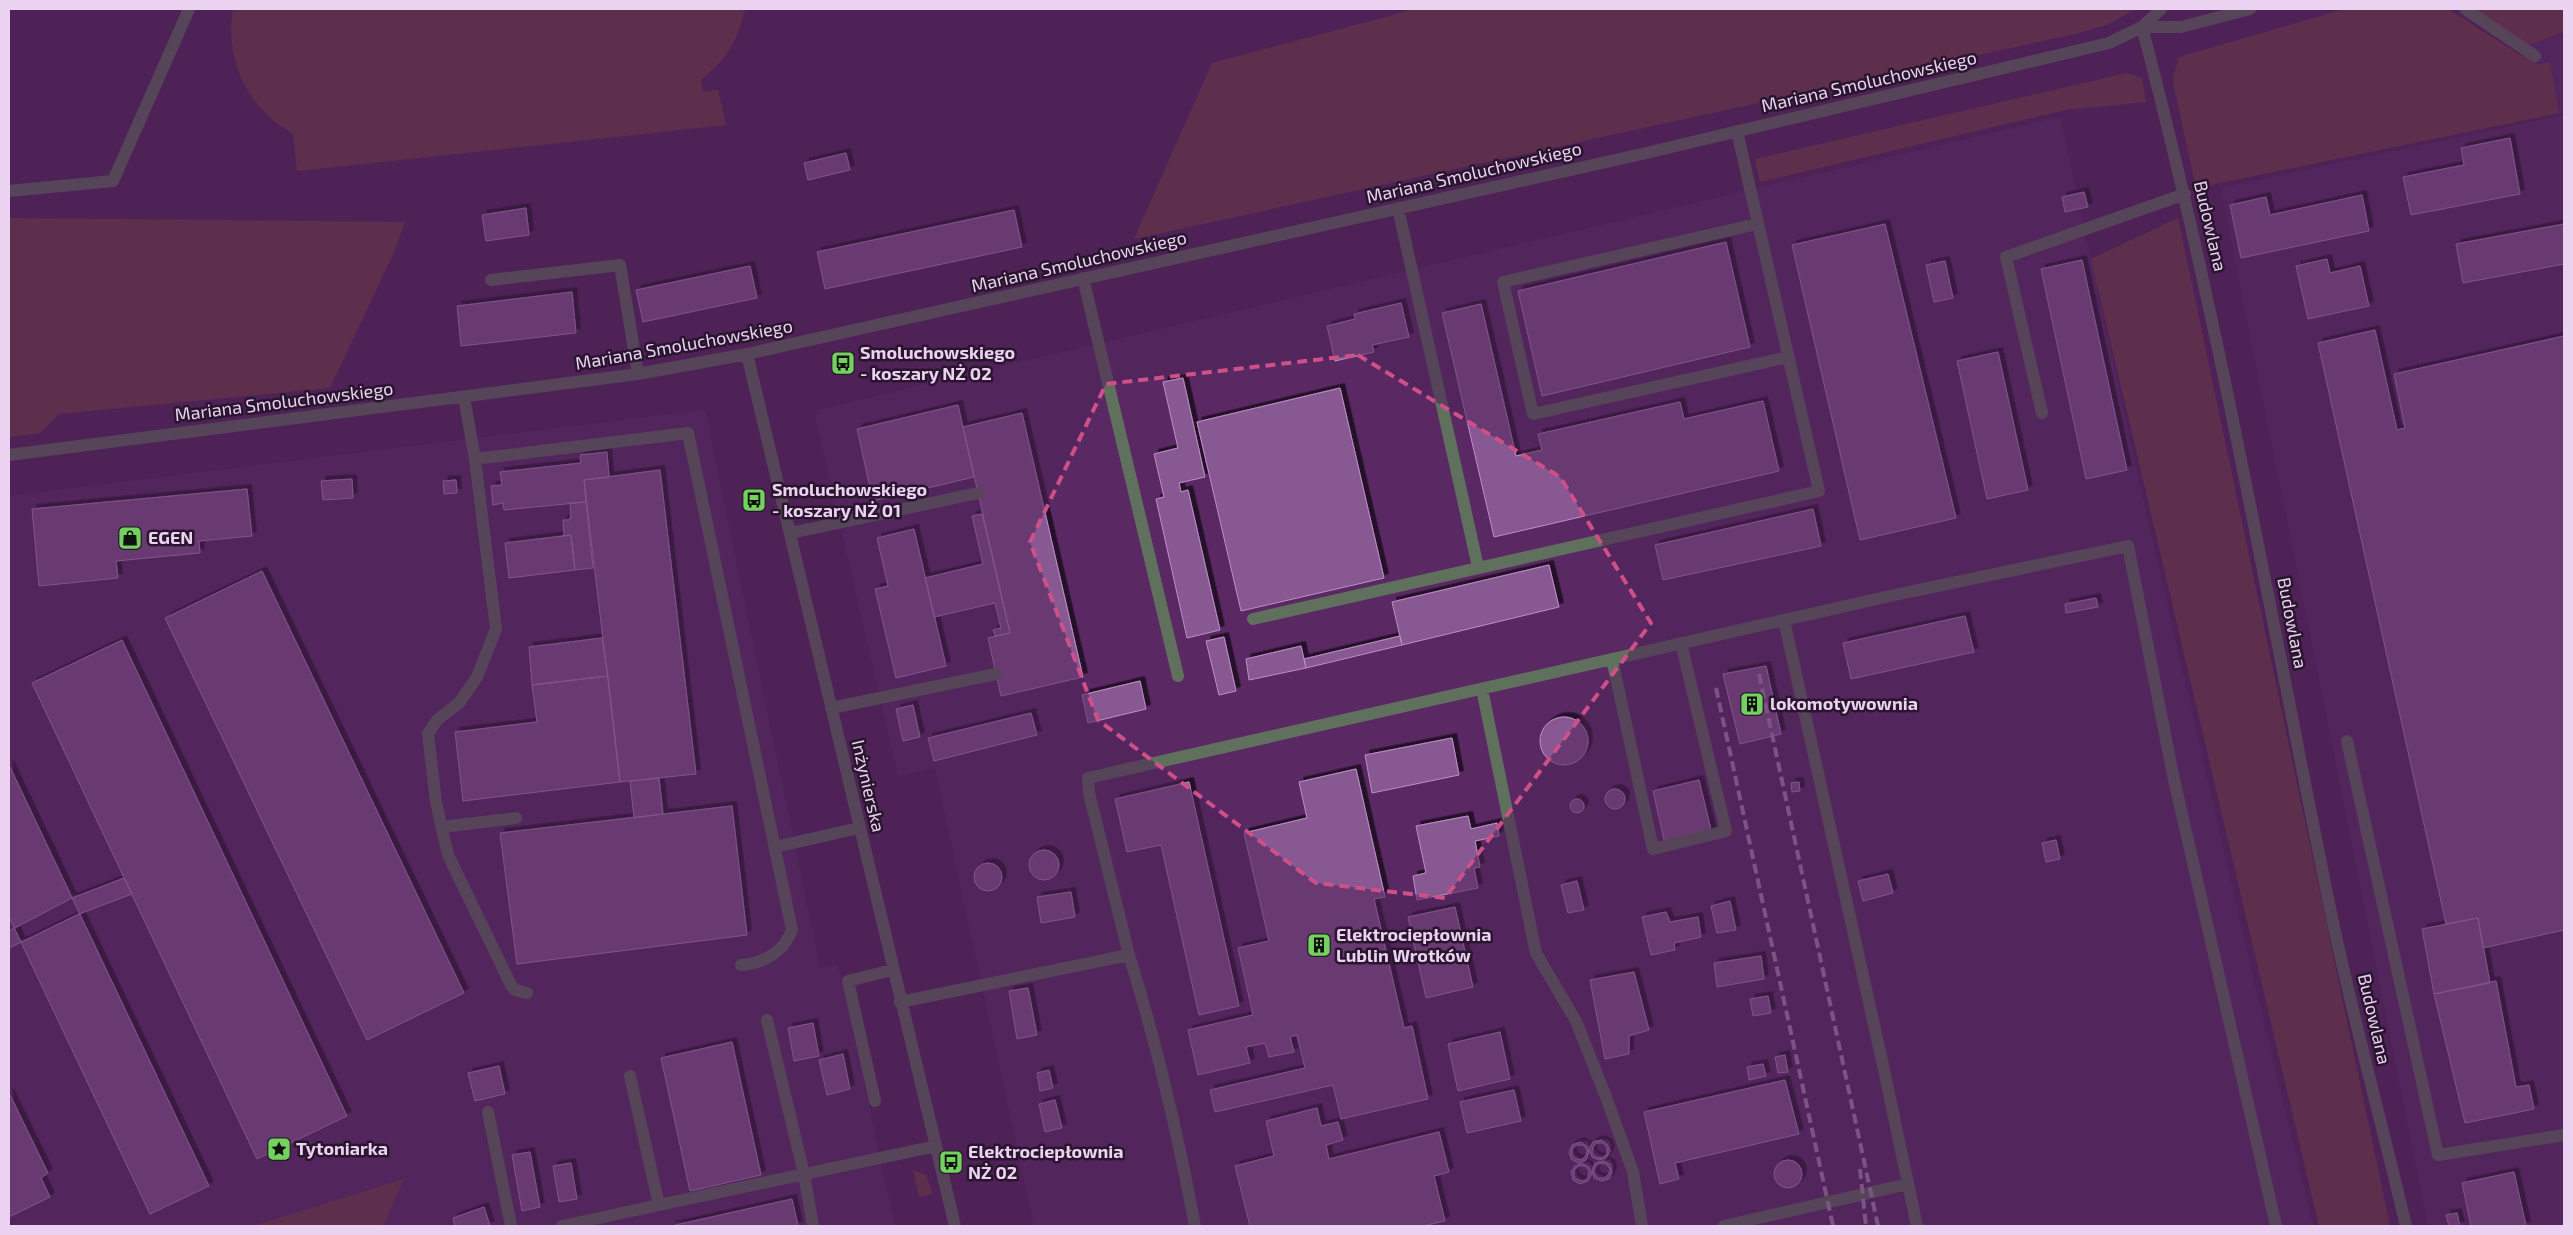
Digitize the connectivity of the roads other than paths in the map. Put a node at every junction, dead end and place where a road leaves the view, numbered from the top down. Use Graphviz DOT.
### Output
graph roads {
  1 [pos="189,9"];
  2 [pos="2161,9"];
  3 [pos="2250,9"];
  4 [pos="2465,9"];
  5 [pos="2142,27"];
  6 [pos="2535,56"];
  7 [pos="1736,132"];
  8 [pos="9,191"];
  9 [pos="2185,194"];
  10 [pos="1398,208"];
  11 [pos="1757,224"];
  12 [pos="1083,278"];
  13 [pos="491,280"];
  14 [pos="747,354"];
  15 [pos="1788,357"];
  16 [pos="638,374"];
  17 [pos="464,397"];
  18 [pos="2042,414"];
  19 [pos="9,455"];
  20 [pos="475,459"];
  21 [pos="978,493"];
  22 [pos="791,534"];
  23 [pos="1478,567"];
  24 [pos="1253,619"];
  25 [pos="1784,620"];
  26 [pos="1682,643"];
  27 [pos="1612,659"];
  28 [pos="996,674"];
  29 [pos="1178,676"];
  30 [pos="1482,689"];
  31 [pos="831,708"];
  32 [pos="2347,741"];
  33 [pos="516,818"];
  34 [pos="442,827"];
  35 [pos="859,828"];
  36 [pos="775,847"];
  37 [pos="1130,955"];
  38 [pos="741,965"];
  39 [pos="892,970"];
  40 [pos="527,993"];
  41 [pos="900,1002"];
  42 [pos="767,1020"];
  43 [pos="630,1076"];
  44 [pos="875,1101"];
  45 [pos="488,1112"];
  46 [pos="2564,1134"];
  47 [pos="936,1146"];
  48 [pos="804,1174"];
  49 [pos="1908,1184"];
  50 [pos="659,1205"];
  51 [pos="511,1226"];
  52 [pos="562,1226"];
  53 [pos="813,1226"];
  54 [pos="955,1226"];
  55 [pos="1195,1226"];
  56 [pos="1642,1226"];
  57 [pos="1724,1226"];
  58 [pos="1916,1226"];
  59 [pos="2276,1226"];
  60 [pos="2406,1226"];
  1 -- 8 [label="street"];
  2 -- 5 [label="street"];
  3 -- 5 [label="street"];
  4 -- 6 [label="street"];
  5 -- 7 [label="street, Mariana Smoluchowskiego"];
  5 -- 9 [label="street, Budowlana"];
  7 -- 10 [label="street, Mariana Smoluchowskiego"];
  7 -- 11 [label="street"];
  9 -- 18 [label="street"];
  9 -- 60 [label="street, Budowlana"];
  10 -- 12 [label="street, Mariana Smoluchowskiego"];
  10 -- 23 [label="street"];
  11 -- 15 [label="street"];
  11 -- 15 [label="street"];
  12 -- 14 [label="street, Mariana Smoluchowskiego"];
  12 -- 29 [label="street"];
  13 -- 16 [label="street"];
  14 -- 16 [label="street, Mariana Smoluchowskiego"];
  14 -- 22 [label="street, Inżynierska"];
  15 -- 23 [label="street"];
  16 -- 17 [label="street, Mariana Smoluchowskiego"];
  17 -- 19 [label="street, Mariana Smoluchowskiego"];
  17 -- 20 [label="street"];
  20 -- 34 [label="street"];
  20 -- 36 [label="street"];
  21 -- 22 [label="street"];
  22 -- 31 [label="street, Inżynierska"];
  23 -- 24 [label="street"];
  25 -- 26 [label="street"];
  25 -- 49 [label="street"];
  25 -- 59 [label="street"];
  26 -- 27 [label="street"];
  26 -- 27 [label="street"];
  27 -- 30 [label="street"];
  28 -- 31 [label="street"];
  30 -- 37 [label="street"];
  30 -- 56 [label="street"];
  31 -- 35 [label="street, Inżynierska"];
  32 -- 46 [label="street"];
  33 -- 34 [label="street"];
  34 -- 40 [label="street"];
  35 -- 36 [label="street"];
  35 -- 39 [label="street, Inżynierska"];
  36 -- 38 [label="street"];
  37 -- 41 [label="street"];
  37 -- 55 [label="street"];
  39 -- 41 [label="street, Inżynierska"];
  39 -- 44 [label="street"];
  41 -- 47 [label="street, Inżynierska"];
  42 -- 48 [label="street"];
  43 -- 50 [label="street"];
  45 -- 51 [label="street"];
  47 -- 48 [label="street"];
  47 -- 54 [label="street, Inżynierska"];
  48 -- 50 [label="street"];
  48 -- 53 [label="street"];
  49 -- 57 [label="street"];
  49 -- 58 [label="street"];
  50 -- 52 [label="street"];
}
